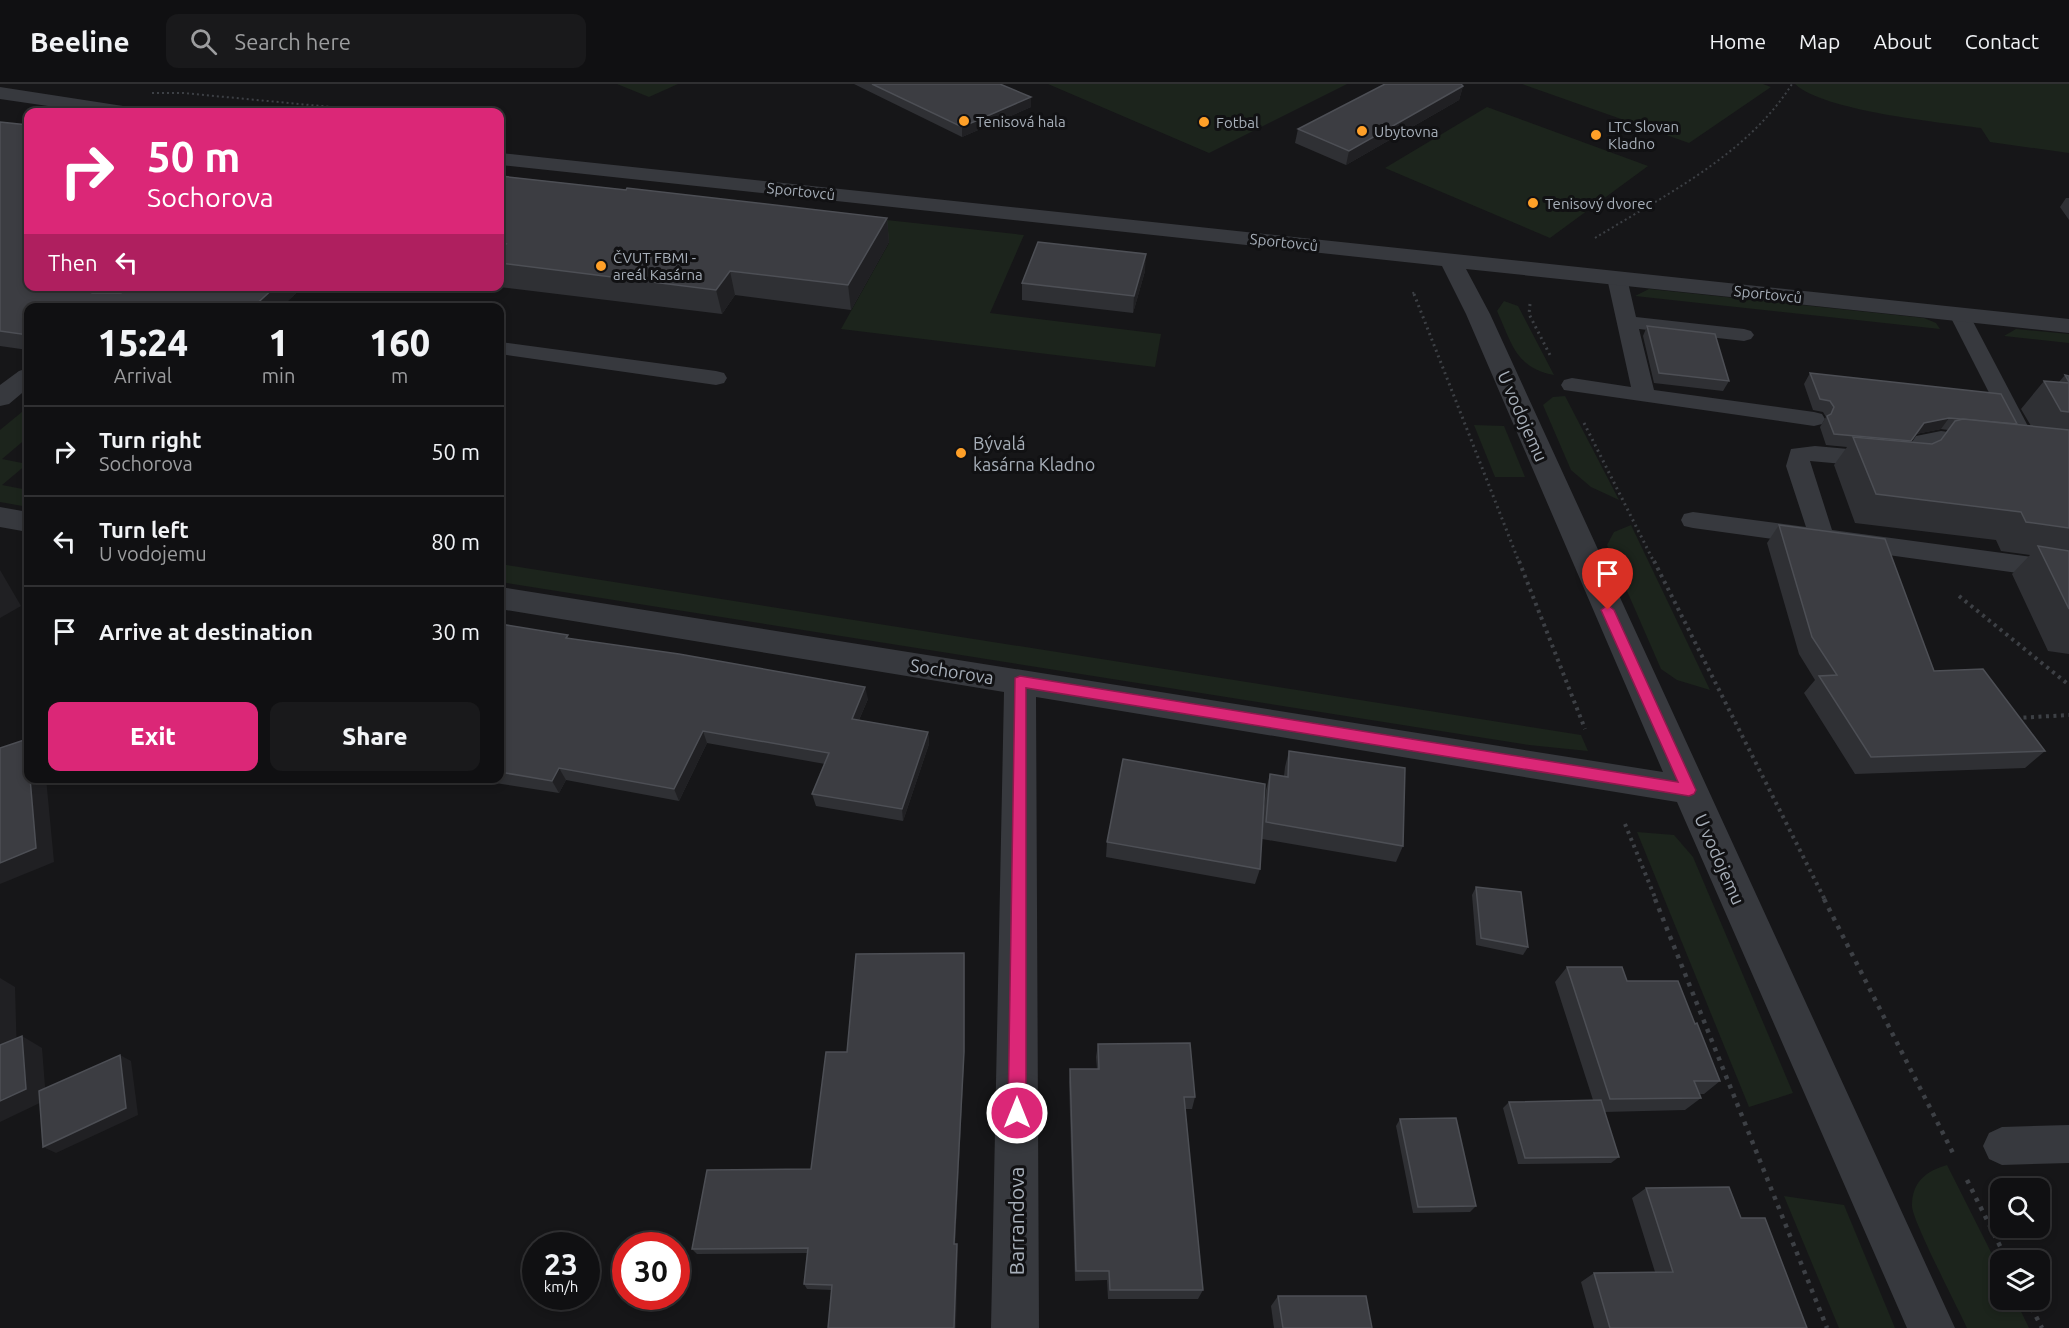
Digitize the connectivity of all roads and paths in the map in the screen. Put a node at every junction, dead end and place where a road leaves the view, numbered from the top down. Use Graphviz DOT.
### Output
graph roads {
  1 [pos="1792,84"];
  2 [pos="0,93"];
  3 [pos="144,93"];
  4 [pos="97,108"];
  5 [pos="342,108"];
  6 [pos="0,109"];
  7 [pos="24,111"];
  8 [pos="504,159"];
  9 [pos="1586,243"];
  10 [pos="1450,260"];
  11 [pos="1617,278"];
  12 [pos="1409,281"];
  13 [pos="1531,299"];
  14 [pos="1959,314"];
  15 [pos="1628,322"];
  16 [pos="2069,326"];
  17 [pos="1744,335"];
  18 [pos="504,349"];
  19 [pos="1554,365"];
  20 [pos="716,378"];
  21 [pos="24,379"];
  22 [pos="1572,385"];
  23 [pos="1644,395"];
  24 [pos="0,398"];
  25 [pos="1581,417"];
  26 [pos="1814,419"];
  27 [pos="0,518"];
  28 [pos="1693,520"];
  29 [pos="24,521"];
  30 [pos="1822,537"];
  31 [pos="1897,547"];
  32 [pos="2069,571"];
  33 [pos="504,599"];
  34 [pos="1020,682"];
  35 [pos="2069,685"];
  36 [pos="2069,715"];
  37 [pos="2012,718"];
  38 [pos="1607,777"];
  39 [pos="1689,790"];
  40 [pos="2069,1144"];
  41 [pos="2002,1146"];
  42 [pos="1959,1164"];
  43 [pos="1965,1175"];
  44 [pos="2002,1250"];
  45 [pos="2033,1310"];
  46 [pos="1015,1328"];
  47 [pos="1827,1328"];
  48 [pos="1931,1328"];
  49 [pos="2042,1328"];
  1 -- 9 [label="path"];
  2 -- 4 [label="street"];
  3 -- 5 [label="path"];
  6 -- 7 [label="street"];
  8 -- 10 [label="street, Sportovců"];
  10 -- 11 [label="street, Sportovců"];
  10 -- 39 [label="street, U vodojemu"];
  11 -- 14 [label="street, Sportovců"];
  11 -- 15 [label="lane"];
  12 -- 38 [label="path"];
  13 -- 19 [label="path"];
  14 -- 16 [label="street, Sportovců"];
  14 -- 30 [label="lane"];
  15 -- 17 [label="lane"];
  15 -- 23 [label="lane"];
  18 -- 20 [label="lane"];
  21 -- 24 [label="street"];
  22 -- 23 [label="lane"];
  23 -- 26 [label="lane"];
  25 -- 42 [label="path"];
  27 -- 29 [label="street"];
  28 -- 30 [label="lane"];
  30 -- 31 [label="lane"];
  31 -- 32 [label="lane"];
  31 -- 35 [label="path"];
  33 -- 34 [label="street, Sochorova"];
  34 -- 38 [label="street, Sochorova"];
  34 -- 46 [label="street, Barrandova"];
  36 -- 37 [label="path"];
  38 -- 39 [label="street, Sochorova"];
  38 -- 47 [label="path"];
  39 -- 48 [label="street, U vodojemu"];
  40 -- 41 [label="lane"];
  43 -- 44 [label="path"];
  45 -- 49 [label="path"];
}
